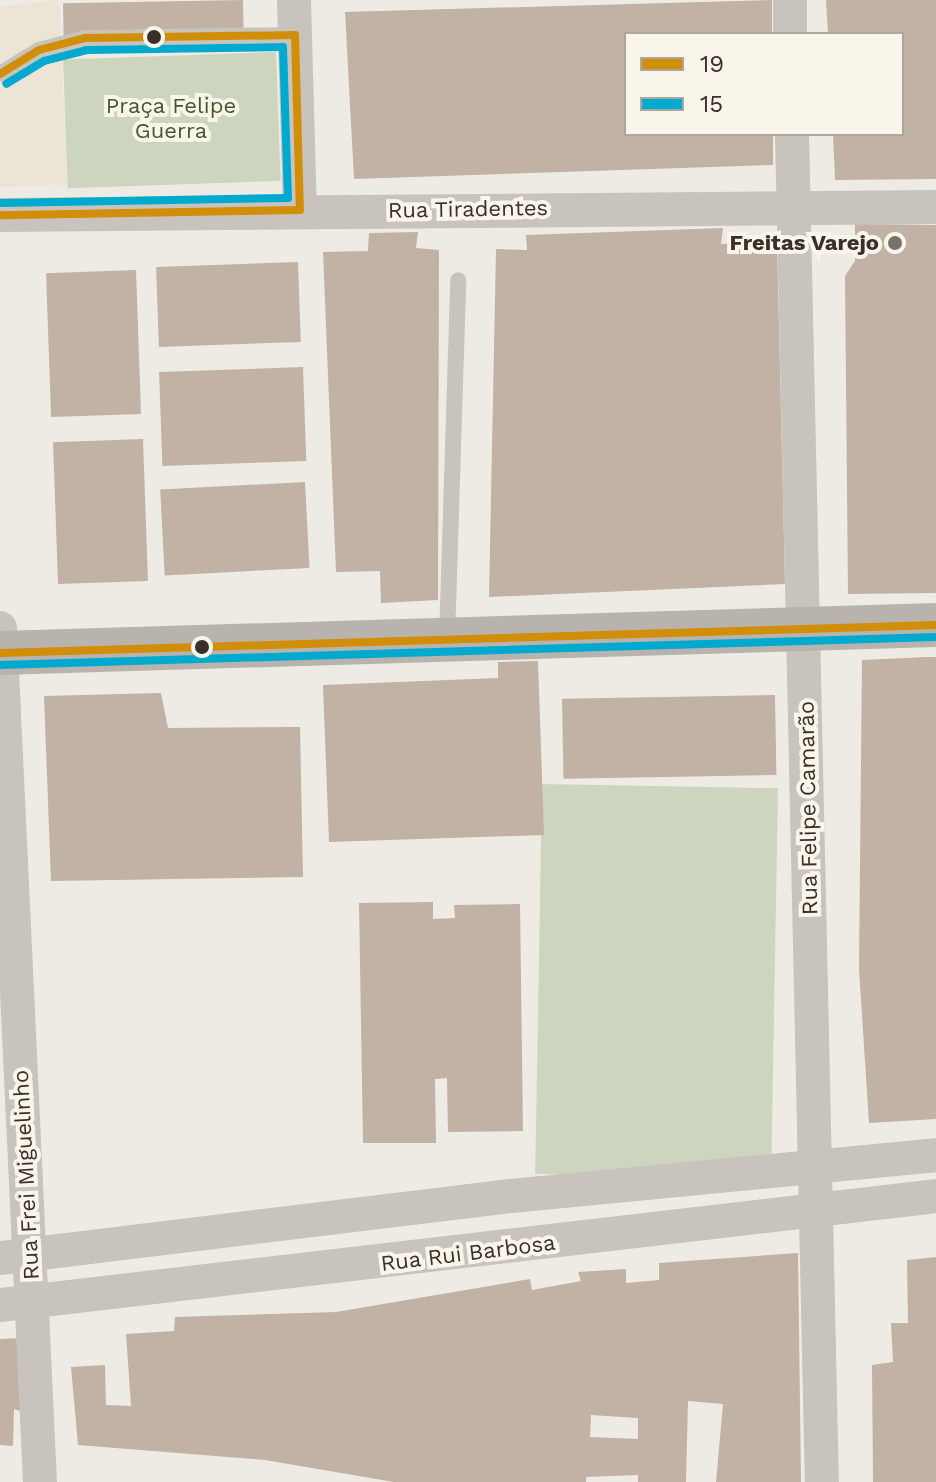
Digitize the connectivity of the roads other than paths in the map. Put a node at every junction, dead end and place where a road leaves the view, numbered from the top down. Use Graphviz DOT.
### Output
graph roads {
  1 [pos="294,0"];
  2 [pos="790,0"];
  3 [pos="790,32"];
  4 [pos="295,35"];
  5 [pos="0,74"];
  6 [pos="792,136"];
  7 [pos="793,206"];
  8 [pos="936,207"];
  9 [pos="300,210"];
  10 [pos="0,215"];
  11 [pos="458,280"];
  12 [pos="936,625"];
  13 [pos="805,629"];
  14 [pos="447,641"];
  15 [pos="0,645"];
  16 [pos="936,1155"];
  17 [pos="812,1166"];
  18 [pos="936,1196"];
  19 [pos="408,1209"];
  20 [pos="814,1209"];
  21 [pos="15,1256"];
  22 [pos="413,1260"];
  23 [pos="16,1303"];
  24 [pos="40,1482"];
  25 [pos="822,1482"];
  1 -- 4 [label="street"];
  2 -- 3 [label="street"];
  4 -- 5 [label="lane"];
  4 -- 9 [label="street"];
  6 -- 7 [label="street, Rua Felipe Camarão"];
  7 -- 8 [label="street, Rua Tiradentes"];
  7 -- 9 [label="street, Rua Tiradentes"];
  7 -- 13 [label="street, Rua Felipe Camarão"];
  9 -- 10 [label="street, Rua Tiradentes"];
  11 -- 14 [label="lane"];
  12 -- 13 [label="main road"];
  13 -- 14 [label="main road"];
  13 -- 17 [label="street, Rua Felipe Camarão"];
  14 -- 15 [label="main road"];
  15 -- 21 [label="street, Rua Frei Miguelinho"];
  16 -- 17 [label="street"];
  17 -- 19 [label="street"];
  17 -- 20 [label="street, Rua Felipe Camarão"];
  18 -- 20 [label="street, Rua Rui Barbosa"];
  19 -- 21 [label="street"];
  19 -- 22 [label="street"];
  20 -- 22 [label="street, Rua Rui Barbosa"];
  20 -- 25 [label="street, Rua Felipe Camarão"];
  21 -- 23 [label="street, Rua Frei Miguelinho"];
  22 -- 23 [label="street, Rua Rui Barbosa"];
  23 -- 24 [label="street, Rua Frei Miguelinho"];
}
